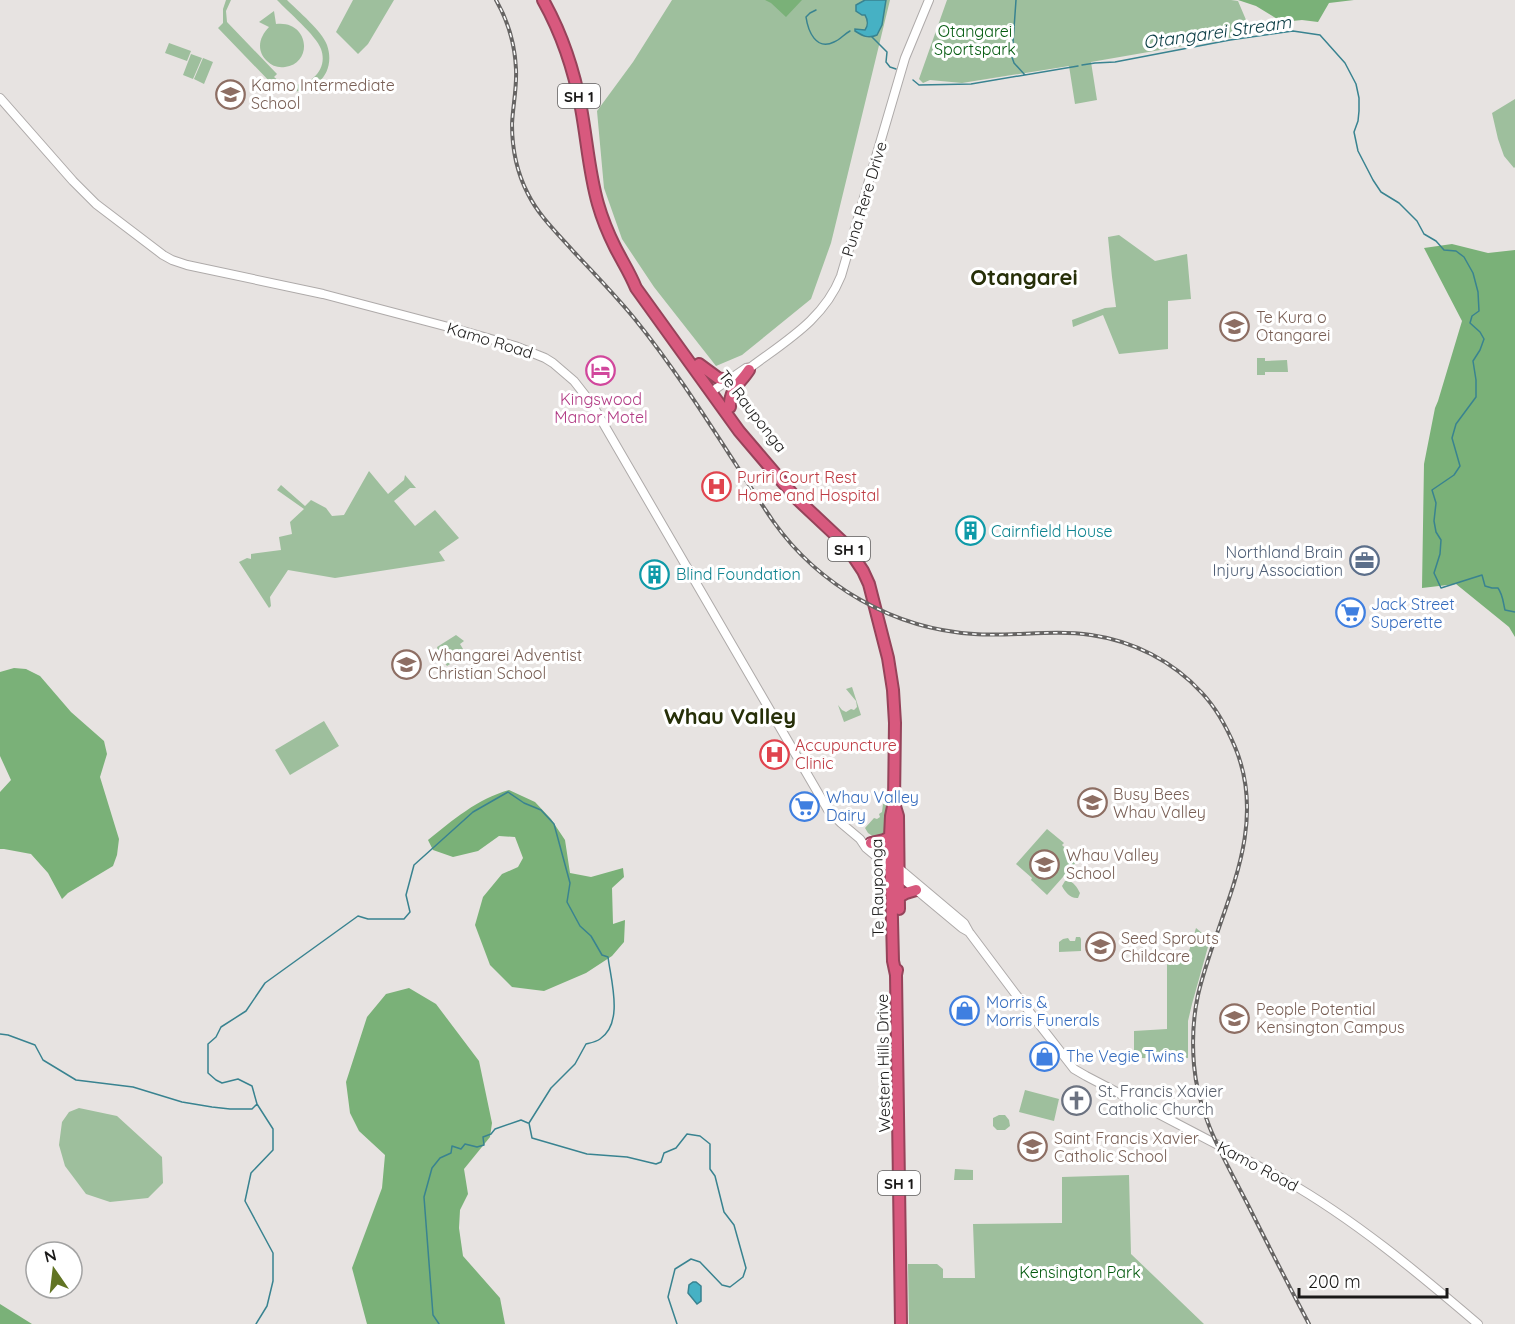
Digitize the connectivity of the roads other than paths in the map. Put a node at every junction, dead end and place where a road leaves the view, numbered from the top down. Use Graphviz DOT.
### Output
graph roads {
  1 [pos="543,0"];
  2 [pos="929,0"];
  3 [pos="0,98"];
  4 [pos="633,277"];
  5 [pos="699,364"];
  6 [pos="750,368"];
  7 [pos="728,380"];
  8 [pos="715,392"];
  9 [pos="730,407"];
  10 [pos="888,658"];
  11 [pos="894,802"];
  12 [pos="890,837"];
  13 [pos="860,839"];
  14 [pos="872,843"];
  15 [pos="895,868"];
  16 [pos="916,890"];
  17 [pos="899,897"];
  18 [pos="969,932"];
  19 [pos="896,975"];
  20 [pos="901,1324"];
  21 [pos="1478,1324"];
  1 -- 4 [label="highway, Te Rauponga / SH 1"];
  2 -- 6 [label="main road, Puna Rere Drive"];
  3 -- 13 [label="main road, Kamo Road"];
  4 -- 5 [label="highway, Te Rauponga / SH 1"];
  4 -- 8 [label="highway, Te Rauponga / SH 1"];
  5 -- 7 [label="highway"];
  5 -- 8 [label="highway, Te Rauponga / SH 1"];
  6 -- 7 [label="main road, Puna Rere Drive"];
  6 -- 8 [label="main road, Puna Rere Drive"];
  6 -- 9 [label="highway"];
  7 -- 8 [label="main road, Puna Rere Drive"];
  8 -- 9 [label="highway, Te Rauponga / SH 1"];
  8 -- 10 [label="highway, Te Rauponga / SH 1"];
  9 -- 10 [label="highway, Te Rauponga / SH 1"];
  10 -- 11 [label="highway, Te Rauponga / SH 1"];
  11 -- 12 [label="highway, Te Rauponga / SH 1"];
  11 -- 15 [label="highway, Western Hills Drive / SH 1"];
  12 -- 14 [label="highway"];
  12 -- 15 [label="highway, Te Rauponga / SH 1"];
  13 -- 14 [label="main road, Kamo Road"];
  13 -- 15 [label="main road, Kamo Road"];
  14 -- 15 [label="main road, Kamo Road"];
  15 -- 16 [label="main road, Kamo Road"];
  15 -- 17 [label="highway, Western Hills Drive / SH 1"];
  15 -- 18 [label="main road, Kamo Road"];
  15 -- 19 [label="highway, Te Rauponga / SH 1"];
  16 -- 17 [label="highway"];
  16 -- 18 [label="main road, Kamo Road"];
  17 -- 19 [label="highway, Western Hills Drive / SH 1"];
  18 -- 21 [label="main road, Kamo Road"];
  19 -- 20 [label="highway, Western Hills Drive / SH 1"];
}
